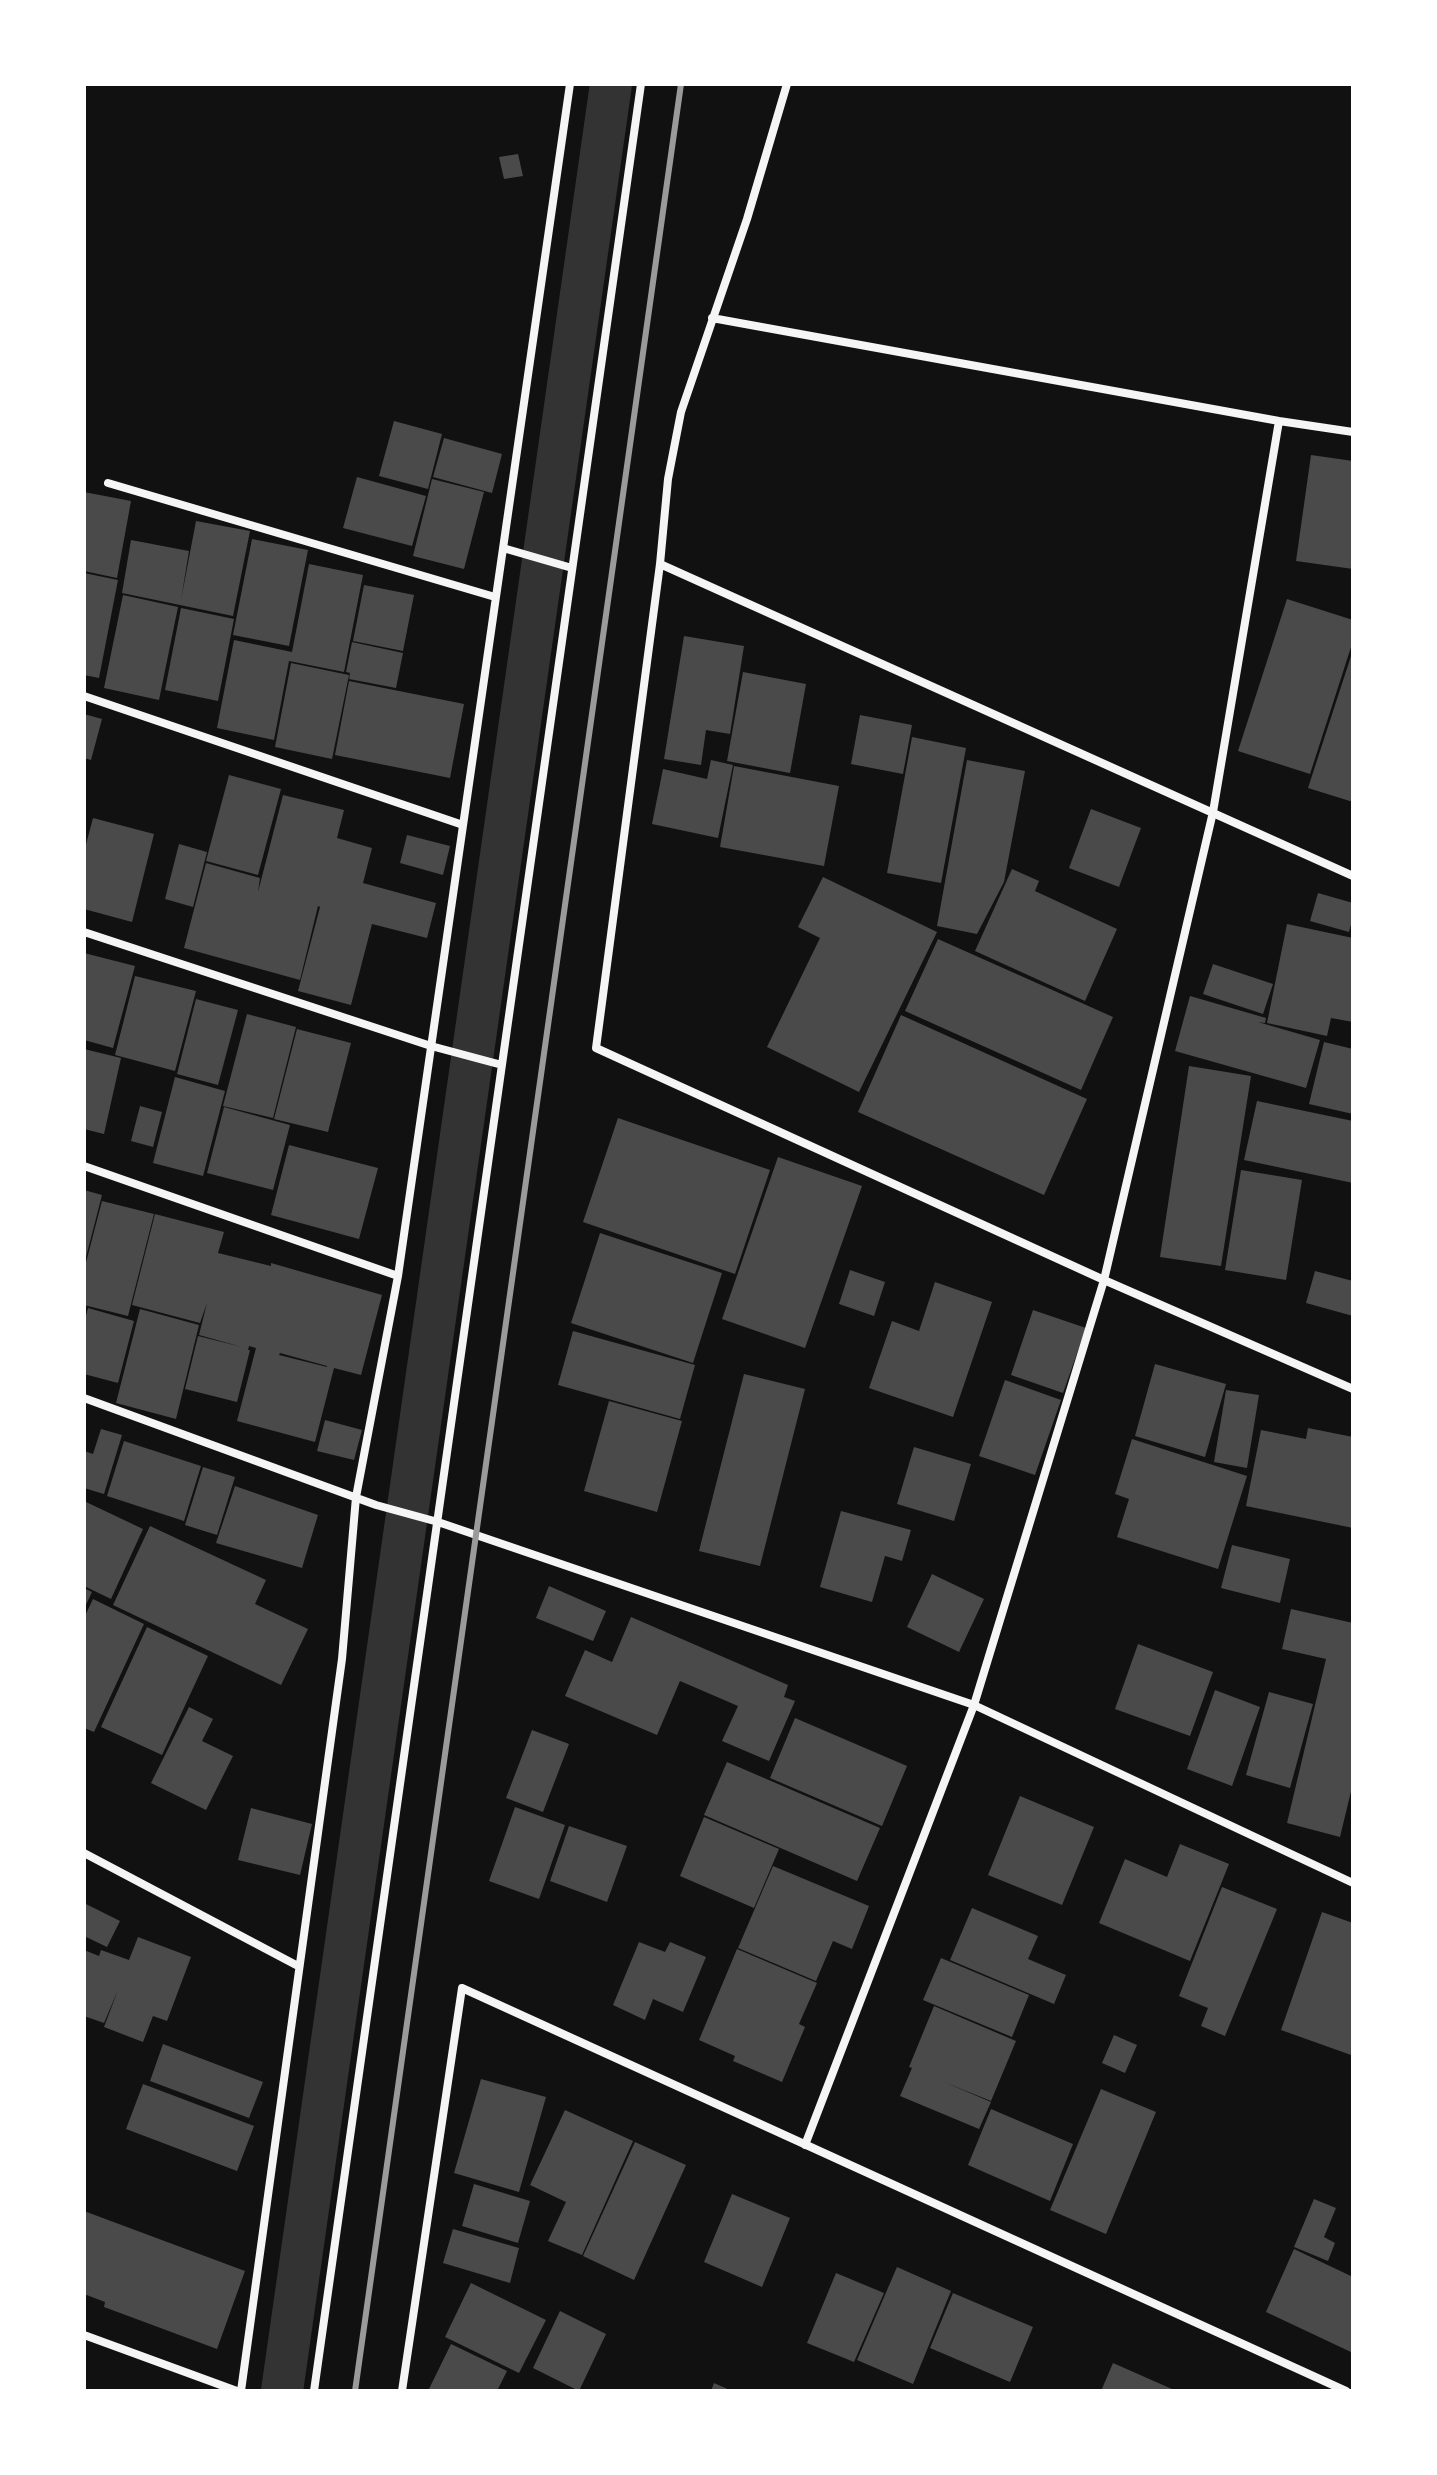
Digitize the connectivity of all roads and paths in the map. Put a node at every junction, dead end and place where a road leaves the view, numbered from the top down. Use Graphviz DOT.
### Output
graph roads {
  1 [pos="570,84"];
  2 [pos="641,84"];
  3 [pos="787,84"];
  4 [pos="712,318"];
  5 [pos="1279,421"];
  6 [pos="1353,432"];
  7 [pos="108,483"];
  8 [pos="505,548"];
  9 [pos="660,564"];
  10 [pos="571,567"];
  11 [pos="495,597"];
  12 [pos="84,696"];
  13 [pos="1213,812"];
  14 [pos="463,825"];
  15 [pos="1353,876"];
  16 [pos="84,932"];
  17 [pos="433,1046"];
  18 [pos="500,1064"];
  19 [pos="84,1166"];
  20 [pos="398,1276"];
  21 [pos="1104,1280"];
  22 [pos="1353,1389"];
  23 [pos="84,1398"];
  24 [pos="356,1497"];
  25 [pos="438,1522"];
  26 [pos="974,1705"];
  27 [pos="84,1853"];
  28 [pos="1353,1883"];
  29 [pos="298,1966"];
  30 [pos="805,2145"];
  31 [pos="84,2335"];
  32 [pos="239,2391"];
  33 [pos="314,2391"];
  34 [pos="402,2391"];
  35 [pos="1346,2391"];
  1 -- 8 [label="street"];
  2 -- 10 [label="street"];
  3 -- 4 [label="street"];
  4 -- 5 [label="street"];
  4 -- 9 [label="street"];
  5 -- 6 [label="street"];
  5 -- 13 [label="street"];
  7 -- 11 [label="street"];
  8 -- 10 [label="street"];
  8 -- 11 [label="street"];
  9 -- 13 [label="street"];
  9 -- 21 [label="street"];
  10 -- 18 [label="street"];
  11 -- 14 [label="street"];
  12 -- 14 [label="street"];
  13 -- 15 [label="street"];
  13 -- 21 [label="street"];
  14 -- 17 [label="street"];
  16 -- 17 [label="street"];
  17 -- 18 [label="street"];
  17 -- 20 [label="street"];
  18 -- 25 [label="street"];
  19 -- 20 [label="street"];
  20 -- 24 [label="street"];
  21 -- 22 [label="street"];
  21 -- 26 [label="street"];
  23 -- 24 [label="street"];
  24 -- 25 [label="street"];
  24 -- 29 [label="street"];
  25 -- 26 [label="street"];
  25 -- 33 [label="street"];
  26 -- 28 [label="street"];
  26 -- 30 [label="street"];
  27 -- 29 [label="street"];
  29 -- 32 [label="street"];
  30 -- 34 [label="street"];
  30 -- 35 [label="street"];
  31 -- 32 [label="street"];
}
